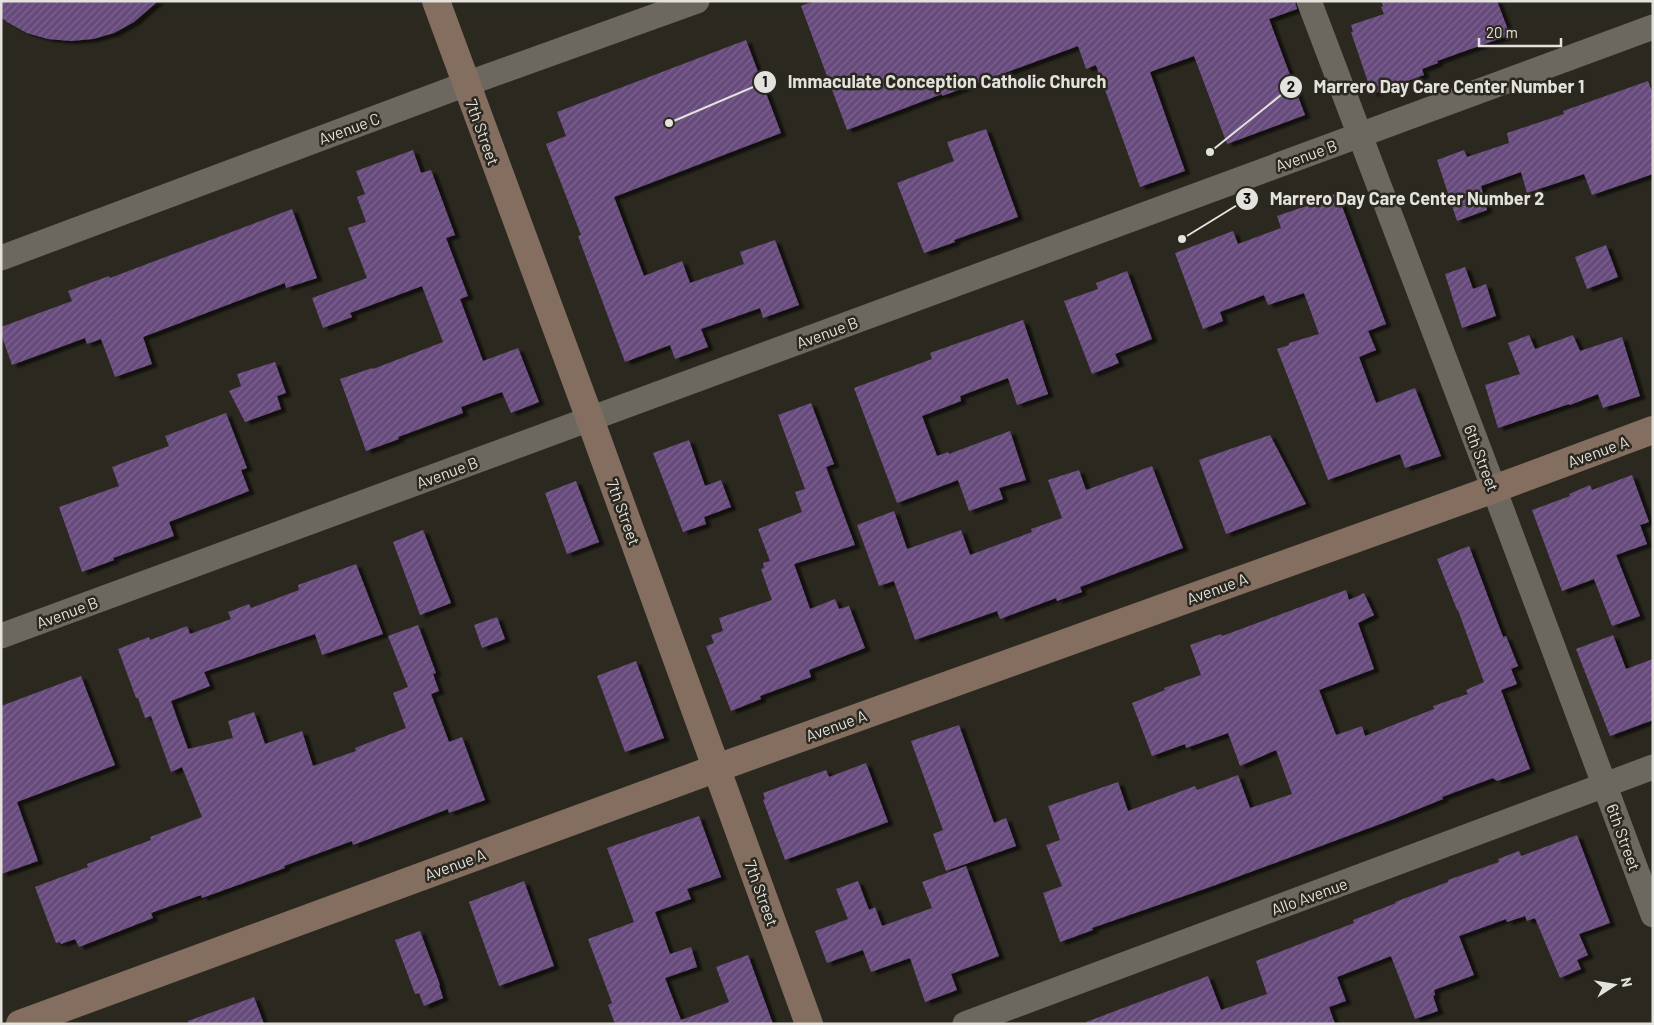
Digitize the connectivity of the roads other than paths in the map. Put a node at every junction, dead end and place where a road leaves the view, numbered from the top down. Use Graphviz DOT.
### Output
graph roads {
  1 [pos="436,1"];
  2 [pos="696,1"];
  3 [pos="1309,1"];
  4 [pos="1653,27"];
  5 [pos="466,84"];
  6 [pos="1360,135"];
  7 [pos="1,258"];
  8 [pos="590,419"];
  9 [pos="1653,430"];
  10 [pos="1494,489"];
  11 [pos="1,636"];
  12 [pos="1653,767"];
  13 [pos="717,768"];
  14 [pos="1604,786"];
  15 [pos="1653,916"];
  16 [pos="20,1024"];
  17 [pos="809,1024"];
  18 [pos="965,1024"];
  1 -- 5 [label="street, 7th Street"];
  2 -- 5 [label="street, Avenue C"];
  3 -- 6 [label="street, 6th Street"];
  4 -- 6 [label="street, Avenue B"];
  5 -- 7 [label="street, Avenue C"];
  5 -- 8 [label="street, 7th Street"];
  6 -- 8 [label="street, Avenue B"];
  6 -- 10 [label="street, 6th Street"];
  8 -- 11 [label="street, Avenue B"];
  8 -- 13 [label="street, 7th Street"];
  9 -- 10 [label="street, Avenue A"];
  10 -- 13 [label="street, Avenue A"];
  10 -- 14 [label="street, 6th Street"];
  12 -- 14 [label="street, Allo Avenue"];
  13 -- 16 [label="street, Avenue A"];
  13 -- 17 [label="street, 7th Street"];
  14 -- 15 [label="street, 6th Street"];
  14 -- 18 [label="street, Allo Avenue"];
}
